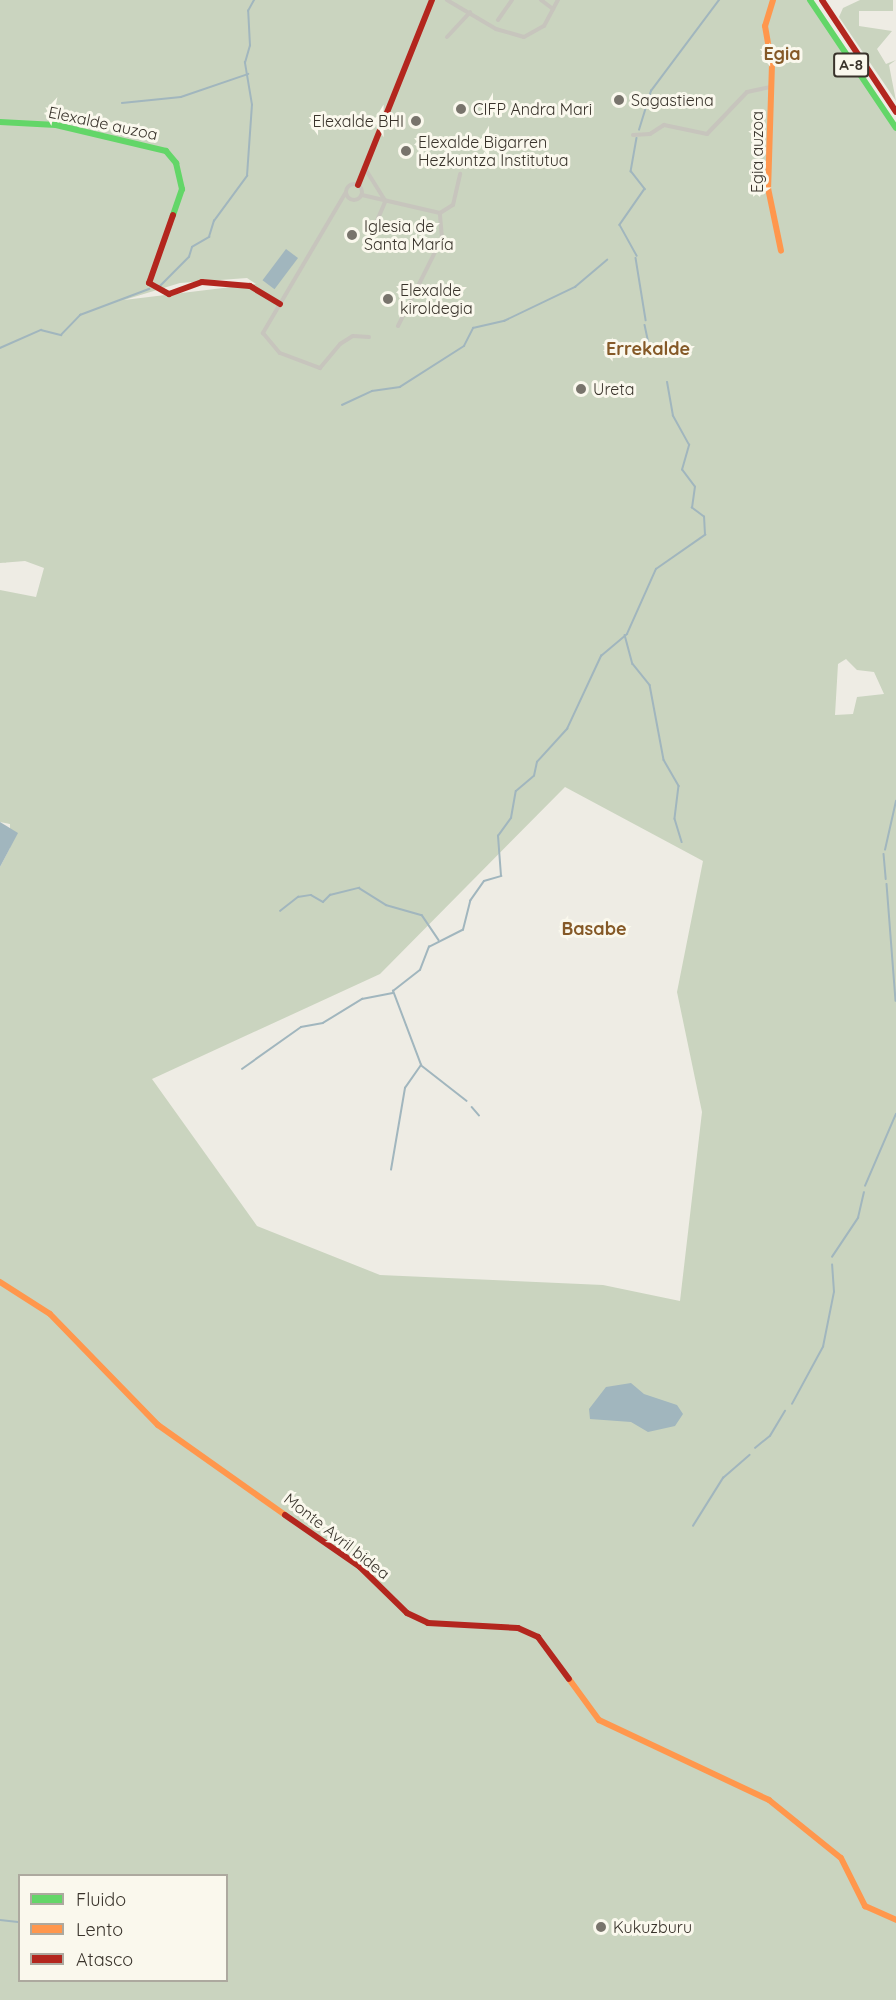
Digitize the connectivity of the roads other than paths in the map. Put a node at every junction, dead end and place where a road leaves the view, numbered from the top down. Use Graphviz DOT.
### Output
graph roads {
  1 [pos="432,0"];
  2 [pos="447,0"];
  3 [pos="512,0"];
  4 [pos="541,0"];
  5 [pos="558,0"];
  6 [pos="773,0"];
  7 [pos="810,0"];
  8 [pos="822,0"];
  9 [pos="553,9"];
  10 [pos="470,12"];
  11 [pos="498,20"];
  12 [pos="447,37"];
  13 [pos="771,87"];
  14 [pos="896,112"];
  15 [pos="0,122"];
  16 [pos="896,128"];
  17 [pos="633,135"];
  18 [pos="365,167"];
  19 [pos="460,174"];
  20 [pos="360,187"];
  21 [pos="372,187"];
  22 [pos="346,192"];
  23 [pos="362,195"];
  24 [pos="385,202"];
  25 [pos="440,213"];
  26 [pos="372,235"];
  27 [pos="781,251"];
  28 [pos="280,304"];
  29 [pos="398,326"];
  30 [pos="369,337"];
  31 [pos="0,1282"];
  32 [pos="896,1920"];
  1 -- 18 [label="main road"];
  2 -- 10 [label="street"];
  3 -- 11 [label="street"];
  4 -- 9 [label="street"];
  5 -- 9 [label="street"];
  6 -- 13 [label="main road, Egia auzoa"];
  7 -- 16 [label="main road, A-8"];
  8 -- 14 [label="main road, A-8"];
  9 -- 10 [label="street"];
  10 -- 12 [label="street"];
  13 -- 17 [label="street, Egia auzoa"];
  13 -- 27 [label="main road, Egia auzoa"];
  15 -- 28 [label="main road, Elexalde auzoa"];
  18 -- 20 [label="main road"];
  18 -- 21 [label="street"];
  19 -- 25 [label="street"];
  20 -- 21 [label="street"];
  20 -- 22 [label="street"];
  20 -- 23 [label="street"];
  21 -- 24 [label="street"];
  22 -- 23 [label="street"];
  22 -- 28 [label="street"];
  23 -- 24 [label="street"];
  24 -- 25 [label="street"];
  24 -- 26 [label="street"];
  25 -- 29 [label="street"];
  28 -- 30 [label="street"];
  31 -- 32 [label="main road, Monte Avril bidea"];
}
